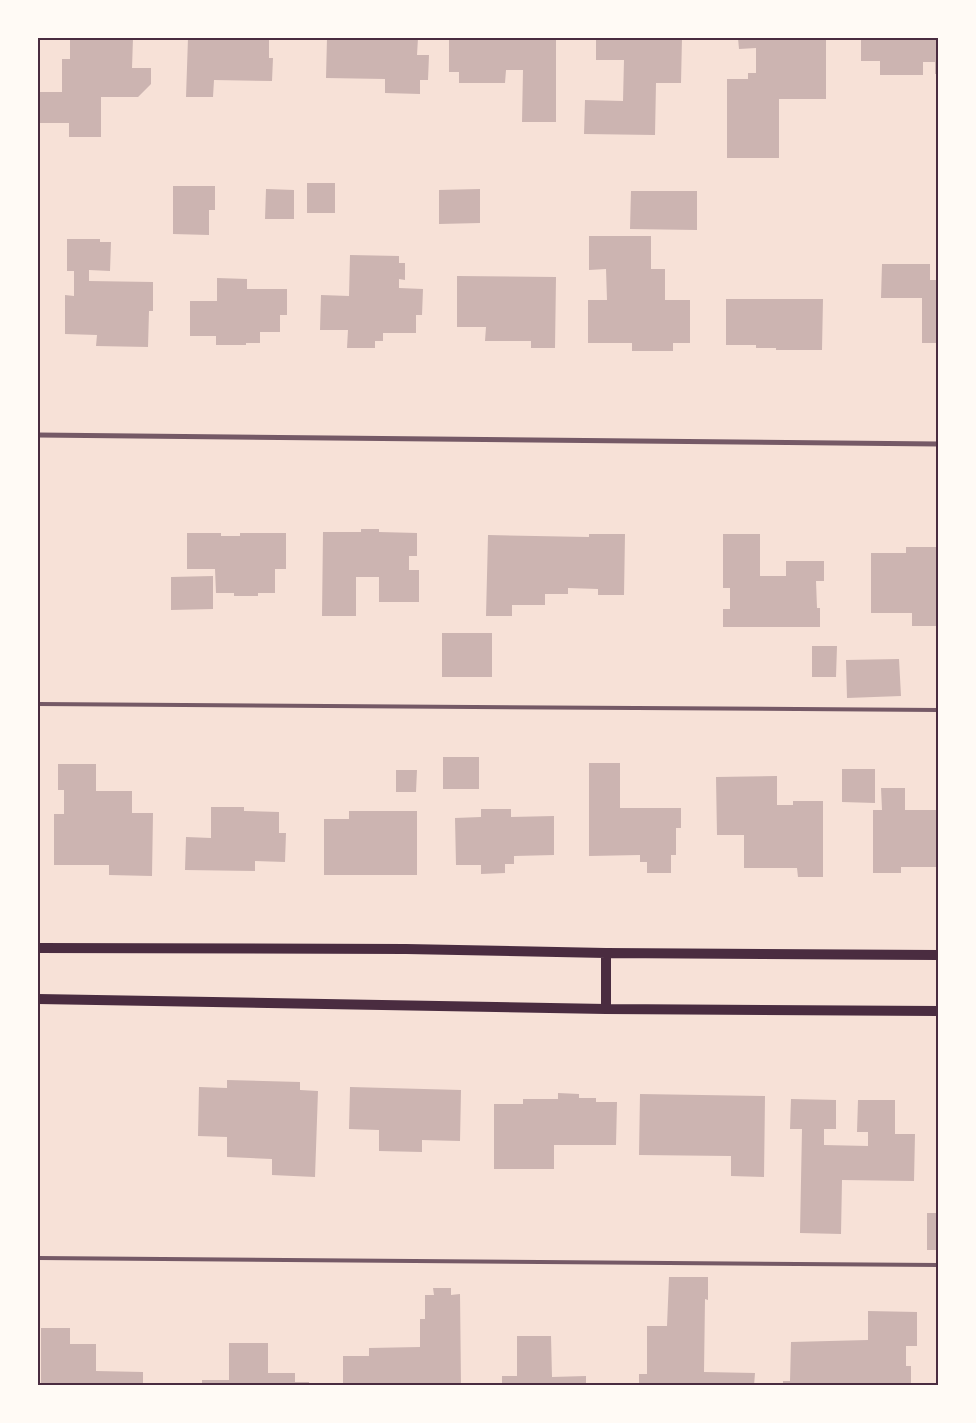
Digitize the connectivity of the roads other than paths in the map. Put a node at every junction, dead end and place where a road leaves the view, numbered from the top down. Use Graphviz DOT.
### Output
graph roads {
  1 [pos="38,435"];
  2 [pos="938,444"];
  3 [pos="38,704"];
  4 [pos="938,710"];
  5 [pos="38,948"];
  6 [pos="606,953"];
  7 [pos="938,955"];
  8 [pos="38,999"];
  9 [pos="606,1009"];
  10 [pos="938,1011"];
  11 [pos="38,1258"];
  12 [pos="938,1265"];
  1 -- 2 [label="street"];
  3 -- 4 [label="lane"];
  5 -- 6 [label="main road"];
  6 -- 7 [label="main road"];
  6 -- 9 [label="main road"];
  8 -- 9 [label="main road"];
  9 -- 10 [label="main road"];
  11 -- 12 [label="lane"];
}
